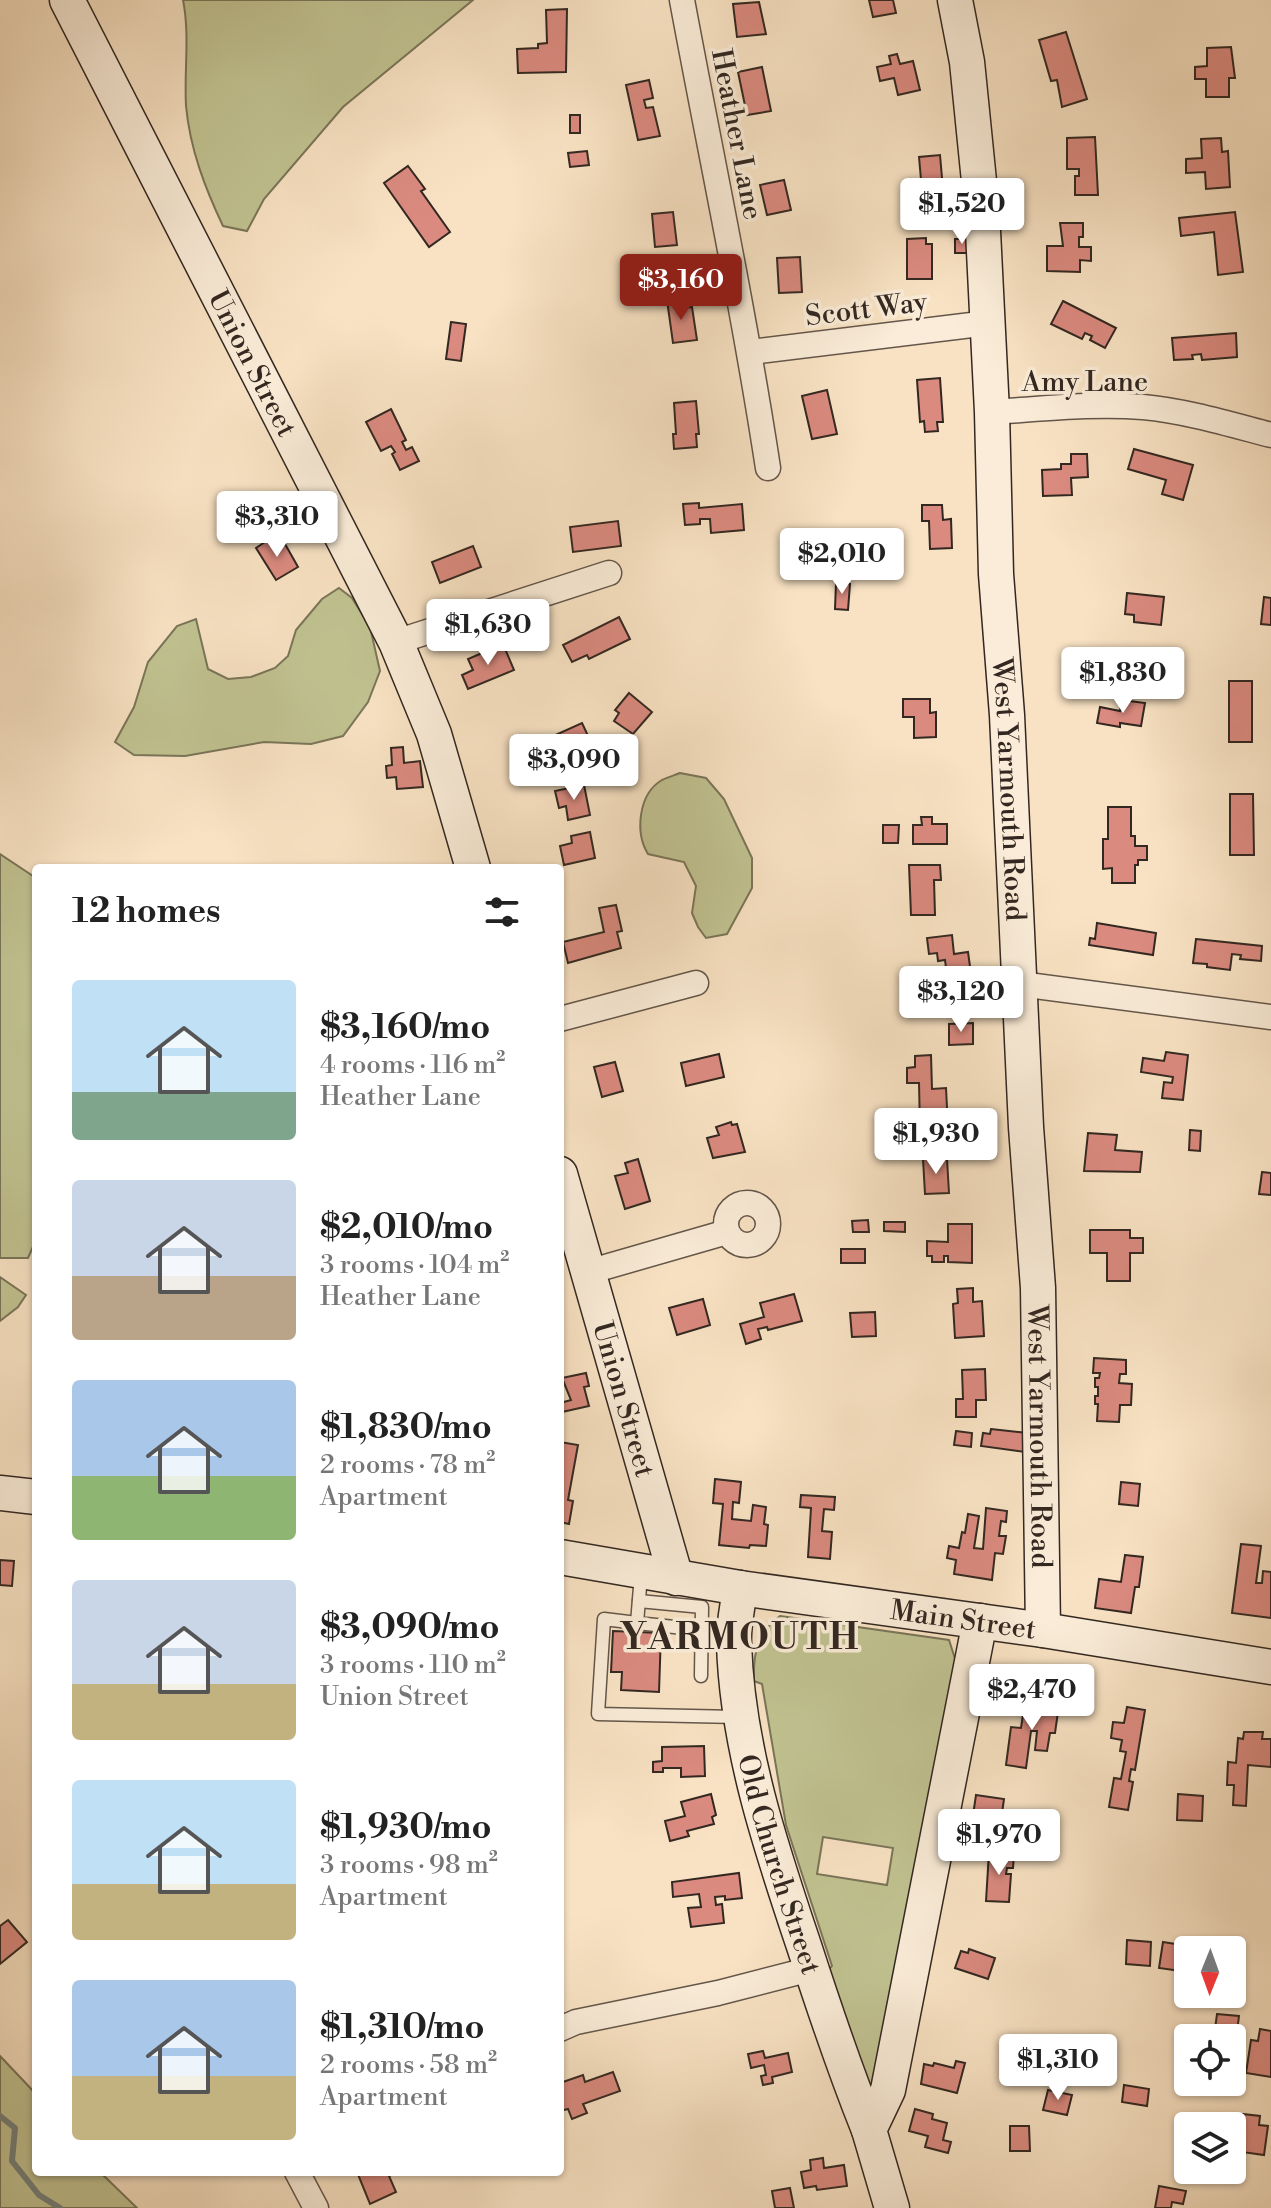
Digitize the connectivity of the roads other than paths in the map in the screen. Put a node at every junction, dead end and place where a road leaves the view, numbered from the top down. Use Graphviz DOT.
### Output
graph roads {
  1 [pos="67,0"];
  2 [pos="682,0"];
  3 [pos="955,0"];
  4 [pos="988,323"];
  5 [pos="751,352"];
  6 [pos="992,412"];
  7 [pos="1271,435"];
  8 [pos="768,468"];
  9 [pos="609,573"];
  10 [pos="396,642"];
  11 [pos="472,864"];
  12 [pos="696,983"];
  13 [pos="1020,984"];
  14 [pos="1271,1017"];
  15 [pos="564,1018"];
  16 [pos="564,1188"];
  17 [pos="727,1232"];
  18 [pos="588,1272"];
  19 [pos="0,1493"];
  20 [pos="32,1497"];
  21 [pos="564,1558"];
  22 [pos="676,1578"];
  23 [pos="640,1587"];
  24 [pos="740,1588"];
  25 [pos="980,1621"];
  26 [pos="637,1623"];
  27 [pos="1043,1630"];
  28 [pos="718,1632"];
  29 [pos="1271,1667"];
  30 [pos="701,1676"];
  31 [pos="740,1717"];
  32 [pos="811,1969"];
  33 [pos="564,2027"];
  34 [pos="869,2130"];
  35 [pos="299,2176"];
  36 [pos="316,2208"];
  37 [pos="892,2208"];
  1 -- 10 [label="main road, Union Street"];
  2 -- 5 [label="street, Heather Lane"];
  3 -- 4 [label="main road, West Yarmouth Road"];
  4 -- 5 [label="street, Scott Way"];
  4 -- 6 [label="main road, West Yarmouth Road"];
  5 -- 8 [label="street, Heather Lane"];
  6 -- 7 [label="street, Amy Lane"];
  6 -- 13 [label="main road, West Yarmouth Road"];
  9 -- 10 [label="street"];
  10 -- 11 [label="main road, Union Street"];
  12 -- 15 [label="street"];
  13 -- 14 [label="street"];
  13 -- 27 [label="main road, West Yarmouth Road"];
  16 -- 18 [label="main road, Union Street"];
  17 -- 18 [label="street"];
  18 -- 22 [label="main road, Union Street"];
  19 -- 20 [label="main road"];
  21 -- 23 [label="main road, Main Street"];
  22 -- 23 [label="main road, Main Street"];
  22 -- 24 [label="main road, Main Street"];
  23 -- 26 [label="lane"];
  23 -- 28 [label="lane"];
  24 -- 25 [label="main road, Main Street"];
  24 -- 28 [label="main road, Old Church Street"];
  25 -- 27 [label="main road, Main Street"];
  25 -- 34 [label="main road"];
  26 -- 28 [label="lane"];
  26 -- 31 [label="lane"];
  27 -- 29 [label="main road, Main Street"];
  28 -- 30 [label="lane"];
  28 -- 31 [label="main road, Old Church Street"];
  31 -- 32 [label="main road, Old Church Street"];
  32 -- 33 [label="street"];
  32 -- 34 [label="main road, Old Church Street"];
  34 -- 37 [label="main road, Old Church Street"];
  35 -- 36 [label="street"];
}
